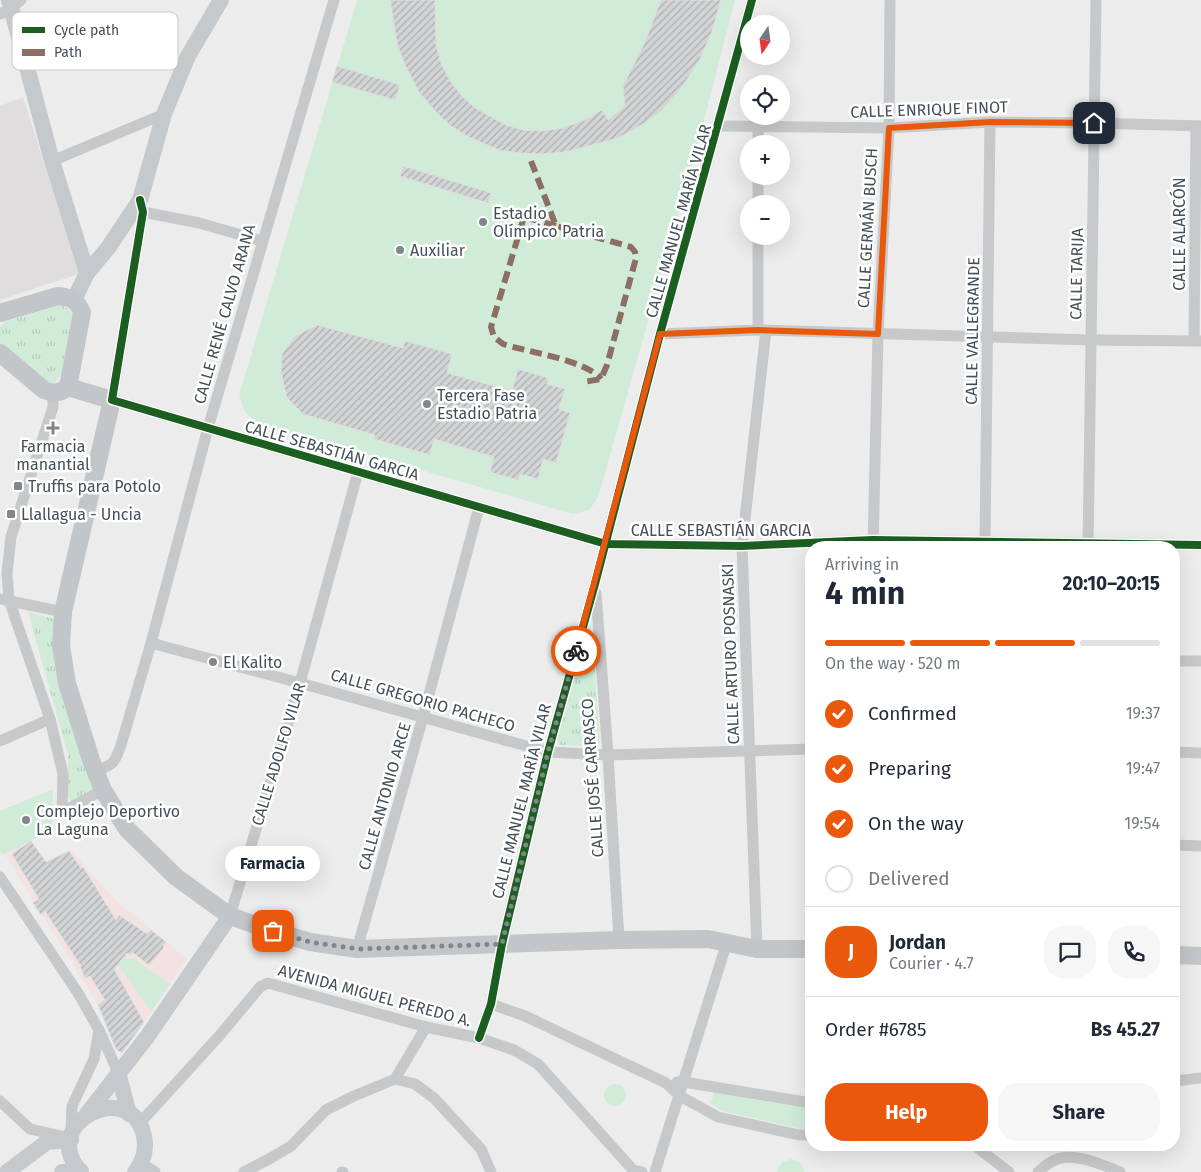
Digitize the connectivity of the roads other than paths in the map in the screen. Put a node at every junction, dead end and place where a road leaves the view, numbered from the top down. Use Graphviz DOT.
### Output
graph roads {
  1 [pos="221,0"];
  2 [pos="334,0"];
  3 [pos="752,0"];
  4 [pos="890,0"];
  5 [pos="1096,0"];
  6 [pos="28,70"];
  7 [pos="164,114"];
  8 [pos="990,122"];
  9 [pos="1094,123"];
  10 [pos="719,126"];
  11 [pos="1199,126"];
  12 [pos="758,128"];
  13 [pos="889,128"];
  14 [pos="758,135"];
  15 [pos="52,161"];
  16 [pos="142,206"];
  17 [pos="262,241"];
  18 [pos="758,245"];
  19 [pos="87,273"];
  20 [pos="74,300"];
  21 [pos="0,313"];
  22 [pos="762,330"];
  23 [pos="660,334"];
  24 [pos="878,334"];
  25 [pos="988,338"];
  26 [pos="1091,340"];
  27 [pos="1198,341"];
  28 [pos="0,353"];
  29 [pos="60,390"];
  30 [pos="112,400"];
  31 [pos="208,428"];
  32 [pos="358,472"];
  33 [pos="479,507"];
  34 [pos="873,541"];
  35 [pos="985,541"];
  36 [pos="1088,541"];
  37 [pos="606,544"];
  38 [pos="805,545"];
  39 [pos="742,546"];
  40 [pos="1180,546"];
  41 [pos="1201,546"];
  42 [pos="595,584"];
  43 [pos="4,599"];
  44 [pos="63,612"];
  45 [pos="151,643"];
  46 [pos="1180,661"];
  47 [pos="1201,661"];
  48 [pos="300,683"];
  49 [pos="423,716"];
  50 [pos="50,719"];
  51 [pos="0,741"];
  52 [pos="805,749"];
  53 [pos="750,751"];
  54 [pos="548,752"];
  55 [pos="1180,752"];
  56 [pos="1201,753"];
  57 [pos="608,755"];
  58 [pos="96,771"];
  59 [pos="103,790"];
  60 [pos="1180,845"];
  61 [pos="1201,846"];
  62 [pos="0,877"];
  63 [pos="230,916"];
  64 [pos="619,940"];
  65 [pos="727,942"];
  66 [pos="502,944"];
  67 [pos="757,948"];
  68 [pos="358,949"];
  69 [pos="805,949"];
  70 [pos="1180,955"];
  71 [pos="1201,956"];
  72 [pos="492,1004"];
  73 [pos="426,1027"];
  74 [pos="99,1030"];
  75 [pos="479,1038"];
  76 [pos="118,1072"];
  77 [pos="1201,1078"];
  78 [pos="395,1080"];
  79 [pos="1180,1080"];
  80 [pos="684,1082"];
  81 [pos="666,1083"];
  82 [pos="680,1096"];
  83 [pos="0,1101"];
  84 [pos="805,1102"];
  85 [pos="87,1114"];
  86 [pos="134,1119"];
  87 [pos="805,1136"];
  88 [pos="71,1138"];
  89 [pos="982,1151"];
  90 [pos="144,1169"];
  91 [pos="7,1172"];
  92 [pos="62,1172"];
  93 [pos="81,1172"];
  94 [pos="244,1172"];
  95 [pos="491,1172"];
  96 [pos="642,1172"];
  97 [pos="655,1172"];
  98 [pos="1009,1172"];
  99 [pos="1038,1172"];
  100 [pos="1120,1172"];
  1 -- 7 [label="main road"];
  2 -- 17 [label="street, CALLE RENÉ CALVO ARANA"];
  3 -- 10 [label="street, CALLE MANUEL MARÍA VILAR"];
  4 -- 13 [label="street, CALLE GERMÁN BUSCH"];
  5 -- 9 [label="street, CALLE TARIJA"];
  6 -- 15 [label="main road"];
  7 -- 15 [label="street"];
  7 -- 16 [label="main road"];
  8 -- 9 [label="street, CALLE ENRIQUE FINOT"];
  8 -- 13 [label="street, CALLE ENRIQUE FINOT"];
  8 -- 25 [label="street, CALLE VALLEGRANDE"];
  9 -- 11 [label="street, CALLE ENRIQUE FINOT"];
  9 -- 26 [label="street, CALLE TARIJA"];
  10 -- 12 [label="street, CALLE ENRIQUE FINOT"];
  10 -- 23 [label="street, CALLE MANUEL MARÍA VILAR"];
  11 -- 27 [label="street, CALLE ALARCÓN"];
  12 -- 13 [label="street, CALLE ENRIQUE FINOT"];
  12 -- 14 [label="street"];
  13 -- 24 [label="street, CALLE GERMÁN BUSCH"];
  15 -- 19 [label="main road"];
  16 -- 17 [label="street"];
  16 -- 19 [label="main road"];
  16 -- 30 [label="street"];
  17 -- 31 [label="street, CALLE RENÉ CALVO ARANA"];
  18 -- 22 [label="street, CALLE ARTURO POSNASKI"];
  19 -- 20 [label="main road"];
  20 -- 21 [label="main road"];
  20 -- 29 [label="main road"];
  22 -- 23 [label="street"];
  22 -- 24 [label="street"];
  22 -- 39 [label="street, CALLE ARTURO POSNASKI"];
  23 -- 37 [label="street, CALLE MANUEL MARÍA VILAR"];
  24 -- 25 [label="street"];
  24 -- 34 [label="street, CALLE GERMÁN BUSCH"];
  25 -- 26 [label="street"];
  25 -- 35 [label="street, CALLE VALLEGRANDE"];
  26 -- 27 [label="street"];
  26 -- 36 [label="street, CALLE TARIJA"];
  28 -- 29 [label="main road, CALLE SEBASTIÁN GARCIA"];
  29 -- 30 [label="main road, CALLE SEBASTIÁN GARCIA"];
  29 -- 43 [label="street"];
  30 -- 31 [label="street, CALLE SEBASTIÁN GARCIA"];
  30 -- 44 [label="main road"];
  31 -- 32 [label="street, CALLE SEBASTIÁN GARCIA"];
  31 -- 45 [label="street, CALLE RENÉ CALVO ARANA"];
  32 -- 33 [label="street, CALLE SEBASTIÁN GARCIA"];
  32 -- 48 [label="street, CALLE ADOLFO VILAR"];
  33 -- 37 [label="street, CALLE SEBASTIÁN GARCIA"];
  33 -- 49 [label="street, CALLE ANTONIO ARCE"];
  37 -- 39 [label="street, CALLE SEBASTIÁN GARCIA"];
  37 -- 42 [label="street, CALLE MANUEL MARÍA VILAR"];
  38 -- 39 [label="street, CALLE SEBASTIÁN GARCIA"];
  39 -- 53 [label="street, CALLE ARTURO POSNASKI"];
  40 -- 41 [label="street, CALLE SEBASTIÁN GARCIA"];
  42 -- 54 [label="street, CALLE MANUEL MARÍA VILAR"];
  42 -- 57 [label="street, CALLE JOSÉ CARRASCO"];
  43 -- 44 [label="street"];
  43 -- 50 [label="street"];
  44 -- 58 [label="main road"];
  45 -- 48 [label="street, CALLE GREGORIO PACHECO"];
  45 -- 58 [label="street, CALLE RENÉ CALVO ARANA"];
  46 -- 47 [label="street"];
  48 -- 49 [label="street, CALLE GREGORIO PACHECO"];
  48 -- 63 [label="street, CALLE ADOLFO VILAR"];
  49 -- 54 [label="street, CALLE GREGORIO PACHECO"];
  49 -- 68 [label="street, CALLE ANTONIO ARCE"];
  50 -- 51 [label="street"];
  50 -- 59 [label="street"];
  52 -- 53 [label="street, CALLE GREGORIO PACHECO"];
  53 -- 57 [label="street, CALLE GREGORIO PACHECO"];
  53 -- 67 [label="street, CALLE ARTURO POSNASKI"];
  54 -- 57 [label="street, CALLE GREGORIO PACHECO"];
  54 -- 66 [label="street, CALLE MANUEL MARÍA VILAR"];
  55 -- 56 [label="street"];
  57 -- 64 [label="street, CALLE JOSÉ CARRASCO"];
  58 -- 59 [label="main road"];
  59 -- 63 [label="main road"];
  60 -- 61 [label="street"];
  62 -- 74 [label="street"];
  63 -- 68 [label="main road"];
  63 -- 76 [label="main road, CALLE ADOLFO VILAR"];
  64 -- 65 [label="main road"];
  64 -- 66 [label="main road"];
  65 -- 67 [label="main road"];
  65 -- 80 [label="street"];
  66 -- 68 [label="main road"];
  66 -- 72 [label="street, CALLE MANUEL MARÍA VILAR"];
  67 -- 69 [label="main road"];
  70 -- 71 [label="main road"];
  72 -- 75 [label="street, CALLE MANUEL MARÍA VILAR"];
  72 -- 81 [label="street"];
  73 -- 75 [label="street, AVENIDA MIGUEL PEREDO A."];
  73 -- 78 [label="street"];
  73 -- 86 [label="street, AVENIDA MIGUEL PEREDO A."];
  74 -- 76 [label="street"];
  74 -- 88 [label="street"];
  75 -- 96 [label="street, AVENIDA MIGUEL PEREDO A."];
  76 -- 85 [label="main road, CALLE ADOLFO VILAR"];
  76 -- 86 [label="main road"];
  77 -- 79 [label="street"];
  78 -- 94 [label="street"];
  78 -- 95 [label="street"];
  80 -- 81 [label="street"];
  80 -- 82 [label="street"];
  80 -- 84 [label="street"];
  81 -- 82 [label="street"];
  82 -- 87 [label="street"];
  82 -- 97 [label="street"];
  83 -- 88 [label="street"];
  85 -- 86 [label="main road"];
  85 -- 88 [label="main road, CALLE ADOLFO VILAR"];
  86 -- 90 [label="main road"];
  88 -- 91 [label="main road"];
  88 -- 93 [label="main road"];
  89 -- 98 [label="street"];
  92 -- 93 [label="main road"];
  99 -- 100 [label="street"];
}
